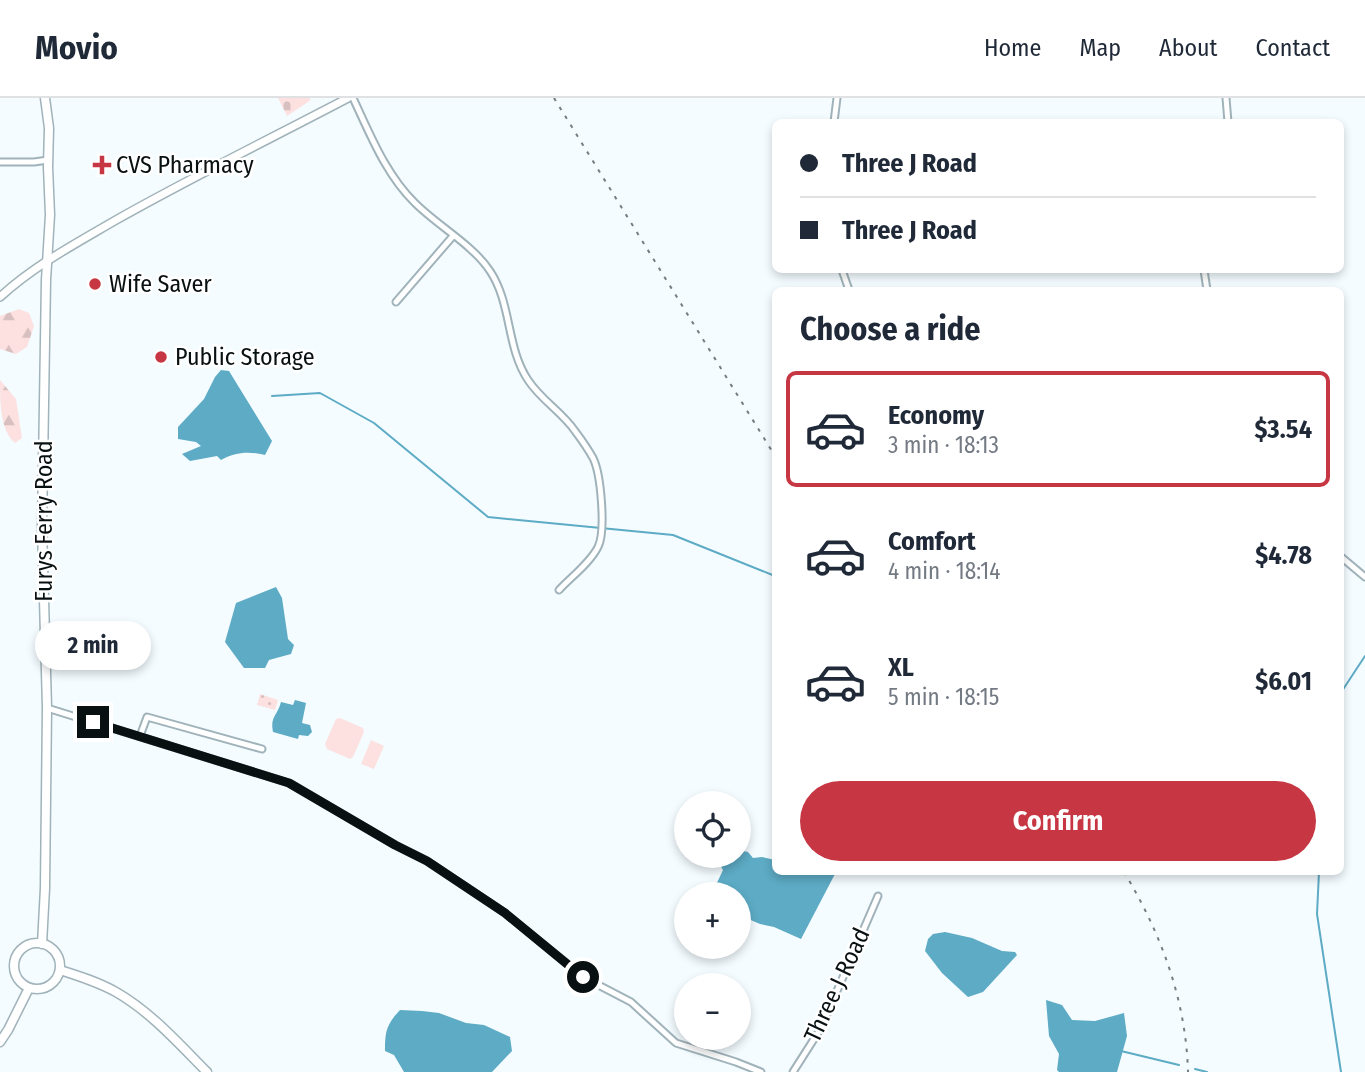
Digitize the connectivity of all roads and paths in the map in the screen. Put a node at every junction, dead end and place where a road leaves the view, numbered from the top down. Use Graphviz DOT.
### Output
graph roads {
  1 [pos="45,98"];
  2 [pos="348,98"];
  3 [pos="353,98"];
  4 [pos="837,98"];
  5 [pos="1226,98"];
  6 [pos="834,119"];
  7 [pos="1228,119"];
  8 [pos="48,160"];
  9 [pos="0,162"];
  10 [pos="453,236"];
  11 [pos="47,260"];
  12 [pos="0,297"];
  13 [pos="396,302"];
  14 [pos="1344,559"];
  15 [pos="1365,577"];
  16 [pos="559,590"];
  17 [pos="47,708"];
  18 [pos="139,736"];
  19 [pos="262,749"];
  20 [pos="878,896"];
  21 [pos="42,944"];
  22 [pos="60,970"];
  23 [pos="29,988"];
  24 [pos="0,1042"];
  25 [pos="207,1072"];
  26 [pos="761,1072"];
  27 [pos="793,1072"];
  1 -- 8 [label="main road, Furys Ferry Road"];
  2 -- 11 [label="street"];
  3 -- 10 [label="street"];
  4 -- 6 [label="street"];
  5 -- 7 [label="street"];
  8 -- 9 [label="street"];
  8 -- 11 [label="main road, Furys Ferry Road"];
  10 -- 13 [label="street"];
  10 -- 16 [label="street"];
  11 -- 12 [label="street"];
  11 -- 17 [label="main road, Furys Ferry Road"];
  14 -- 15 [label="street"];
  17 -- 18 [label="street"];
  17 -- 21 [label="main road, Furys Ferry Road"];
  18 -- 19 [label="street"];
  18 -- 26 [label="street"];
  20 -- 27 [label="street, Three J Road"];
  21 -- 22 [label="main road"];
  21 -- 23 [label="main road"];
  22 -- 23 [label="main road"];
  22 -- 25 [label="main road"];
  23 -- 24 [label="main road"];
}
